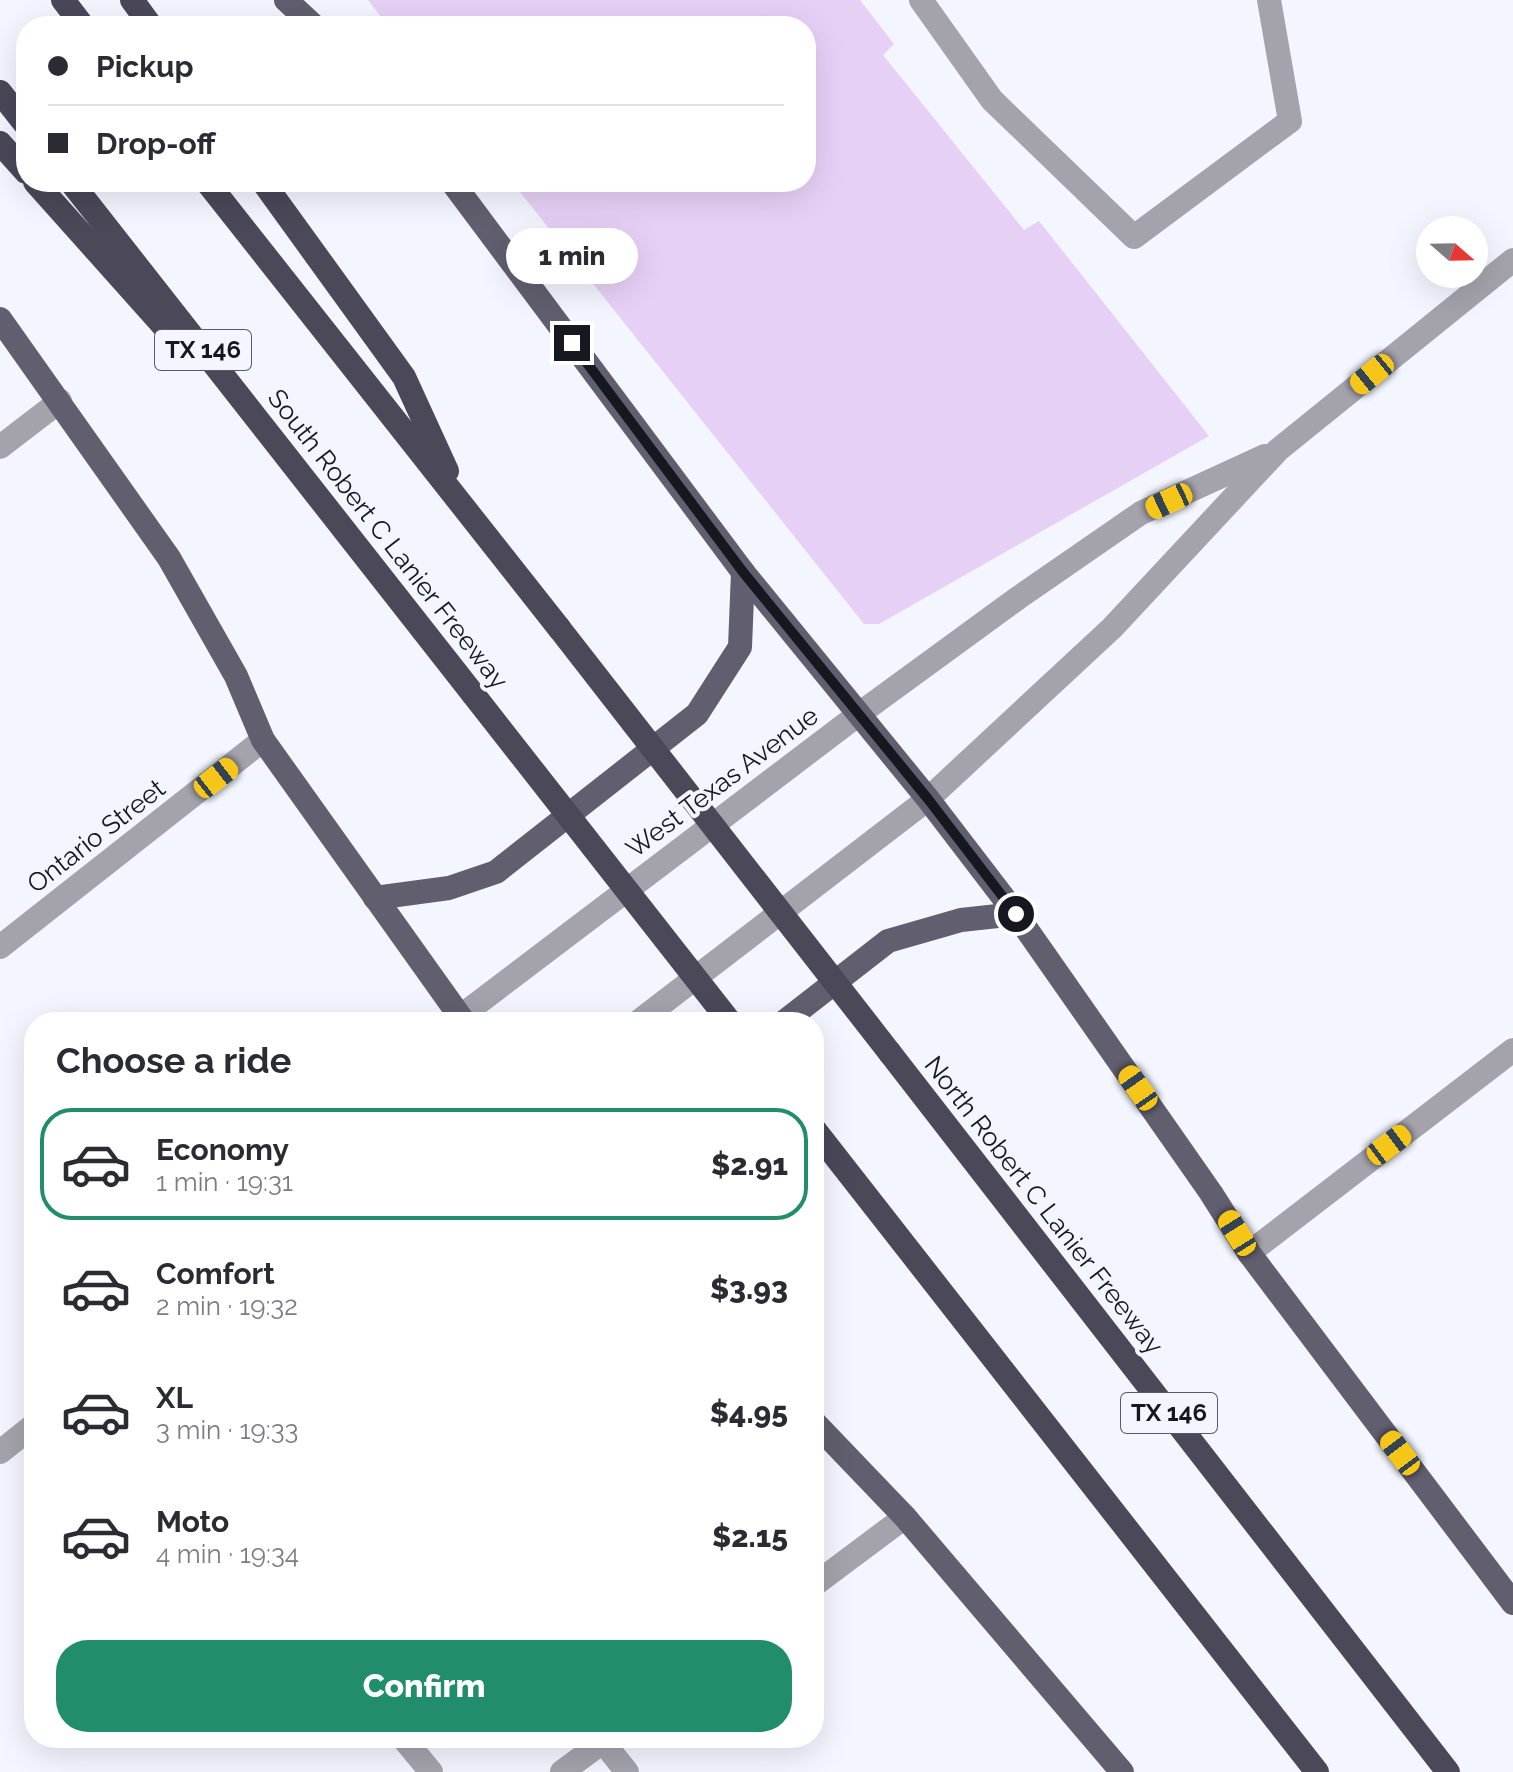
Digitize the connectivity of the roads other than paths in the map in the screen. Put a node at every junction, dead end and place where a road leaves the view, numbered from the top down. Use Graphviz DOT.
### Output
graph roads {
  1 [pos="63,0"];
  2 [pos="286,0"];
  3 [pos="921,0"];
  4 [pos="1269,0"];
  5 [pos="75,16"];
  6 [pos="303,16"];
  7 [pos="0,92"];
  8 [pos="16,112"];
  9 [pos="0,143"];
  10 [pos="16,161"];
  11 [pos="44,192"];
  12 [pos="79,192"];
  13 [pos="215,192"];
  14 [pos="270,192"];
  15 [pos="459,192"];
  16 [pos="1513,260"];
  17 [pos="0,319"];
  18 [pos="60,401"];
  19 [pos="0,447"];
  20 [pos="1278,450"];
  21 [pos="463,506"];
  22 [pos="336,517"];
  23 [pos="743,572"];
  24 [pos="859,714"];
  25 [pos="263,740"];
  26 [pos="928,799"];
  27 [pos="375,898"];
  28 [pos="1016,914"];
  29 [pos="0,947"];
  30 [pos="453,1012"];
  31 [pos="469,1012"];
  32 [pos="651,1012"];
  33 [pos="722,1012"];
  34 [pos="797,1012"];
  35 [pos="1513,1050"];
  36 [pos="824,1142"];
  37 [pos="1249,1253"];
  38 [pos="824,1432"];
  39 [pos="24,1433"];
  40 [pos="0,1452"];
  41 [pos="905,1517"];
  42 [pos="824,1578"];
  43 [pos="1513,1603"];
  44 [pos="411,1748"];
  45 [pos="594,1748"];
  46 [pos="610,1748"];
  47 [pos="431,1772"];
  48 [pos="562,1772"];
  49 [pos="627,1772"];
  50 [pos="1122,1772"];
  51 [pos="1317,1772"];
  52 [pos="1448,1772"];
  1 -- 5 [label="highway"];
  2 -- 6 [label="main road"];
  3 -- 4 [label="street"];
  7 -- 8 [label="highway"];
  9 -- 10 [label="highway"];
  11 -- 22 [label="highway"];
  12 -- 22 [label="highway, South Robert C Lanier Freeway / TX 146"];
  13 -- 21 [label="highway, TX 146"];
  14 -- 21 [label="highway"];
  15 -- 23 [label="main road"];
  16 -- 20 [label="street, West Texas Avenue"];
  17 -- 18 [label="main road"];
  18 -- 19 [label="street"];
  18 -- 25 [label="main road"];
  20 -- 24 [label="street, West Texas Avenue"];
  20 -- 26 [label="street, West Texas Avenue"];
  21 -- 52 [label="highway, North Robert C Lanier Freeway / TX 146, bridge"];
  22 -- 33 [label="highway, South Robert C Lanier Freeway / TX 146, bridge"];
  23 -- 24 [label="main road"];
  23 -- 27 [label="main road"];
  24 -- 26 [label="main road"];
  24 -- 31 [label="street, West Texas Avenue"];
  25 -- 27 [label="main road"];
  25 -- 29 [label="street, Ontario Street"];
  26 -- 28 [label="main road"];
  26 -- 32 [label="street, West Texas Avenue"];
  27 -- 30 [label="main road"];
  28 -- 34 [label="main road"];
  28 -- 37 [label="main road"];
  35 -- 37 [label="street"];
  36 -- 51 [label="highway"];
  37 -- 43 [label="main road"];
  38 -- 41 [label="main road"];
  39 -- 40 [label="street"];
  41 -- 42 [label="street"];
  41 -- 50 [label="main road"];
  44 -- 47 [label="street"];
  45 -- 48 [label="street"];
  46 -- 49 [label="street"];
}
